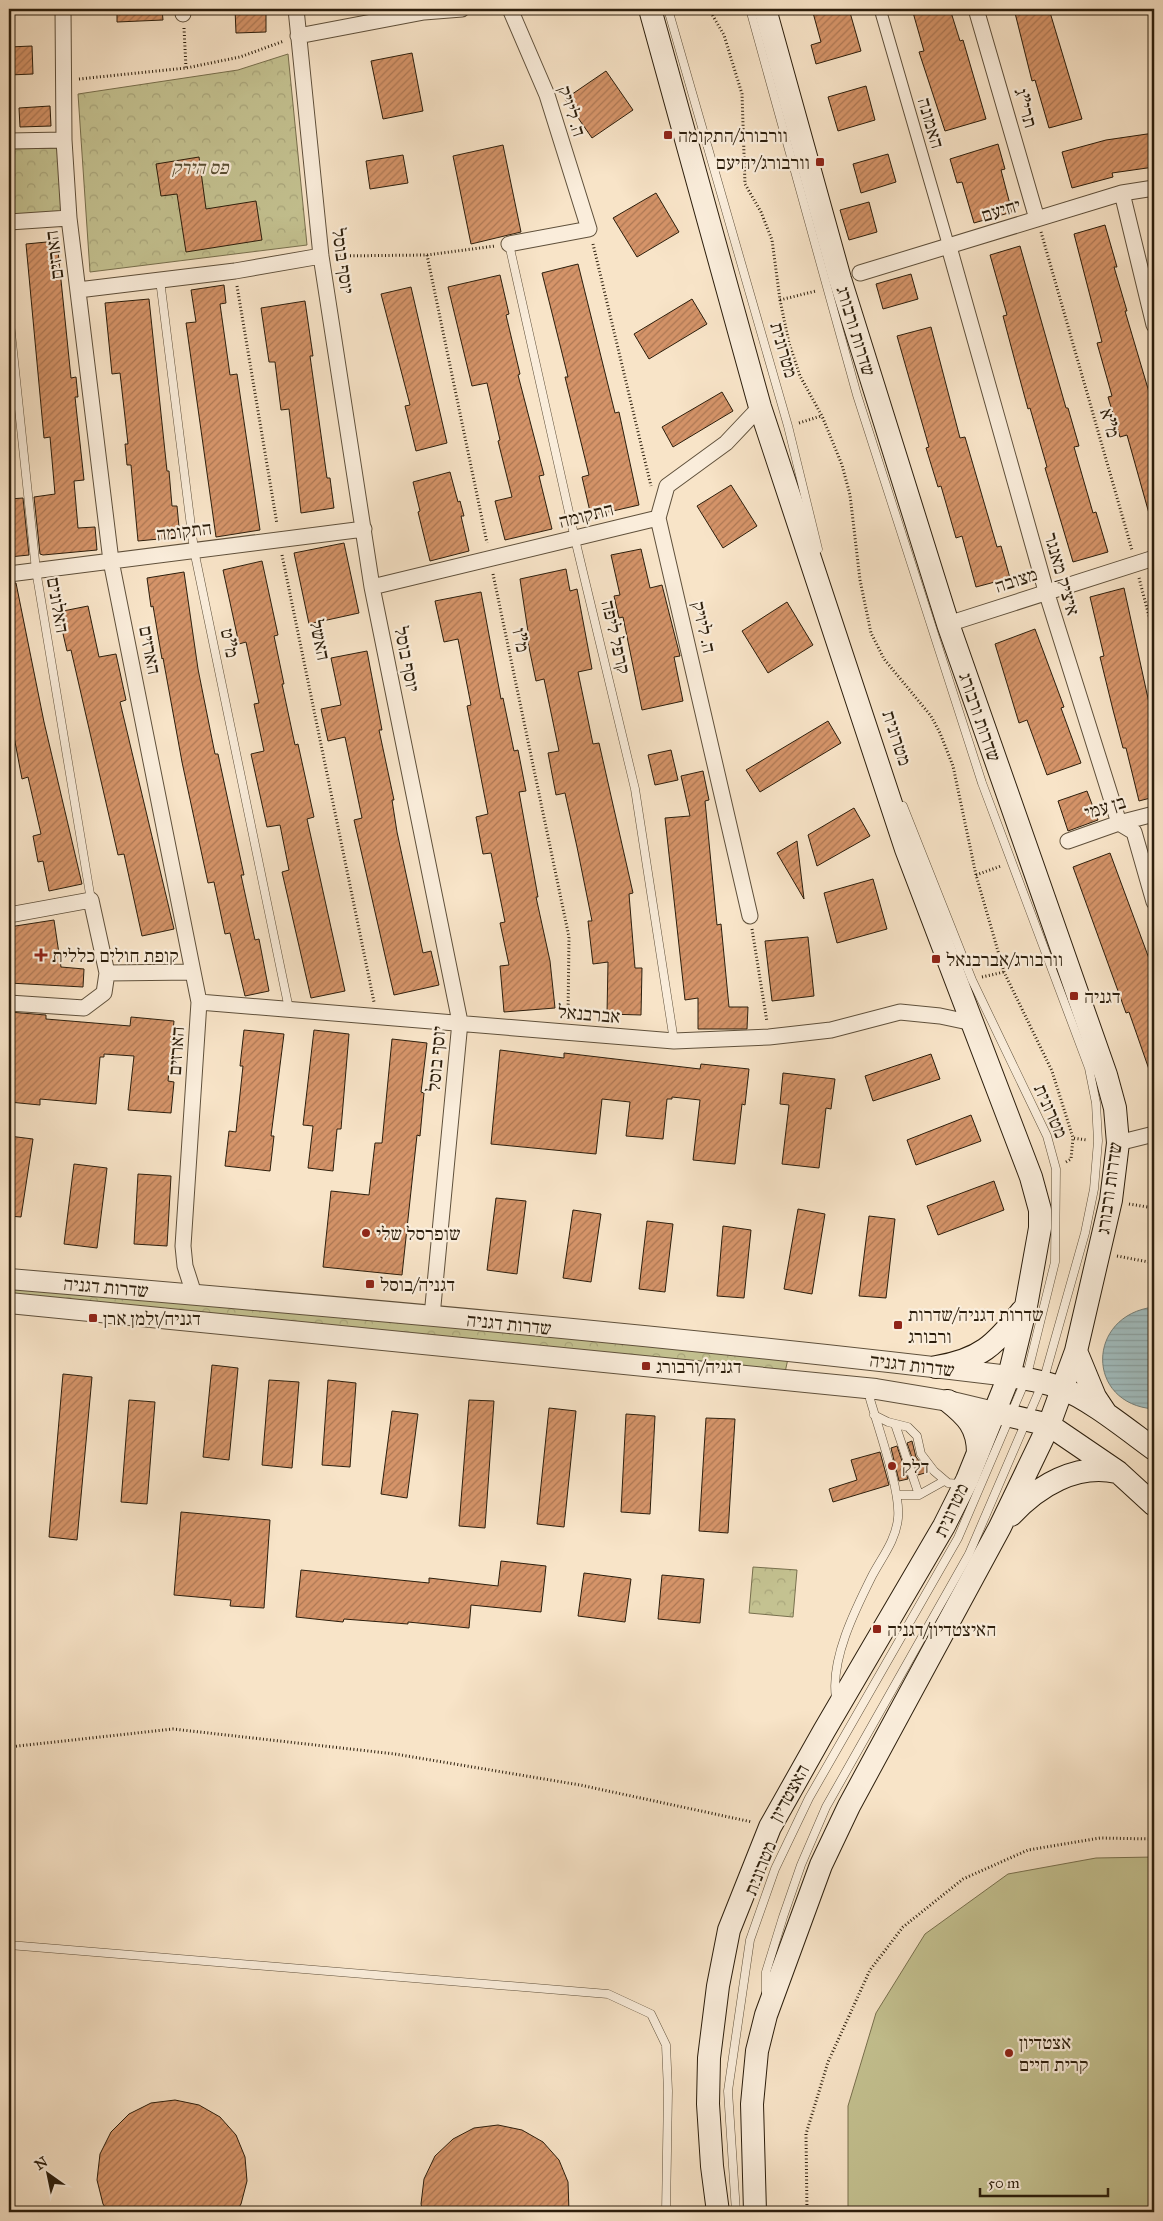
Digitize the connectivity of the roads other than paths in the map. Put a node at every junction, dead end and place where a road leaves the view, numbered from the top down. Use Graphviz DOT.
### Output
graph roads {
  1 [pos="63,9"];
  2 [pos="296,9"];
  3 [pos="462,9"];
  4 [pos="510,9"];
  5 [pos="650,9"];
  6 [pos="668,9"];
  7 [pos="750,9"];
  8 [pos="765,9"];
  9 [pos="880,9"];
  10 [pos="976,9"];
  11 [pos="298,36"];
  12 [pos="64,140"];
  13 [pos="9,141"];
  14 [pos="1154,188"];
  15 [pos="1122,193"];
  16 [pos="69,218"];
  17 [pos="1037,219"];
  18 [pos="9,222"];
  19 [pos="509,244"];
  20 [pos="949,247"];
  21 [pos="321,256"];
  22 [pos="860,274"];
  23 [pos="160,280"];
  24 [pos="78,290"];
  25 [pos="9,314"];
  26 [pos="1154,324"];
  27 [pos="760,407"];
  28 [pos="658,518"];
  29 [pos="364,529"];
  30 [pos="575,539"];
  31 [pos="194,550"];
  32 [pos="1154,558"];
  33 [pos="111,561"];
  34 [pos="822,562"];
  35 [pos="36,570"];
  36 [pos="9,574"];
  37 [pos="372,587"];
  38 [pos="1046,591"];
  39 [pos="948,624"];
  40 [pos="898,793"];
  41 [pos="1154,814"];
  42 [pos="1119,823"];
  43 [pos="1068,841"];
  44 [pos="9,898"];
  45 [pos="91,900"];
  46 [pos="1154,902"];
  47 [pos="10,915"];
  48 [pos="750,916"];
  49 [pos="193,972"];
  50 [pos="107,973"];
  51 [pos="199,1002"];
  52 [pos="9,1003"];
  53 [pos="289,1009"];
  54 [pos="460,1022"];
  55 [pos="973,1023"];
  56 [pos="674,1041"];
  57 [pos="1154,1134"];
  58 [pos="1108,1142"];
  59 [pos="9,1279"];
  60 [pos="194,1294"];
  61 [pos="9,1303"];
  62 [pos="1026,1306"];
  63 [pos="432,1316"];
  64 [pos="1076,1350"];
  65 [pos="936,1367"];
  66 [pos="1035,1381"];
  67 [pos="876,1389"];
  68 [pos="948,1401"];
  69 [pos="874,1415"];
  70 [pos="1011,1415"];
  71 [pos="1107,1415"];
  72 [pos="894,1424"];
  73 [pos="1049,1425"];
  74 [pos="1154,1449"];
  75 [pos="978,1454"];
  76 [pos="1118,1472"];
  77 [pos="944,1480"];
  78 [pos="967,1480"];
  79 [pos="897,1495"];
  80 [pos="919,1496"];
  81 [pos="1154,1504"];
  82 [pos="1000,1527"];
  83 [pos="837,1708"];
  84 [pos="9,1945"];
  85 [pos="766,2015"];
  86 [pos="666,2212"];
  87 [pos="718,2212"];
  88 [pos="736,2212"];
  89 [pos="755,2212"];
  1 -- 12 [label="street, הארזים"];
  2 -- 11 [label="street, יוסף בוסל"];
  3 -- 11 [label="street"];
  4 -- 19 [label="street, ה. ליויק"];
  5 -- 27 [label="main road, שדרות ורבורג"];
  6 -- 34 [label="lane, מטרונית"];
  7 -- 58 [label="lane, מטרונית"];
  8 -- 39 [label="main road, שדרות ורבורג"];
  9 -- 20 [label="street, האמונה"];
  10 -- 17 [label="street, תרי\"ג"];
  11 -- 21 [label="street, יוסף בוסל"];
  12 -- 13 [label="street"];
  12 -- 16 [label="street, הארזים"];
  14 -- 15 [label="street, יחיעם"];
  15 -- 17 [label="street, יחיעם"];
  15 -- 26 [label="street"];
  16 -- 18 [label="street"];
  16 -- 24 [label="street, הארזים"];
  17 -- 20 [label="street, יחיעם"];
  19 -- 30 [label="lane, קרפל ליפה"];
  20 -- 22 [label="street, יחיעם"];
  20 -- 38 [label="street, איציק מאנגר"];
  21 -- 23 [label="street"];
  21 -- 29 [label="street, יוסף בוסל"];
  23 -- 24 [label="street"];
  23 -- 31 [label="lane, מ\"ט"];
  24 -- 33 [label="street, הארזים"];
  25 -- 35 [label="lane, האלונים"];
  27 -- 28 [label="street"];
  27 -- 55 [label="main road, שדרות ורבורג"];
  28 -- 30 [label="street, התקומה"];
  28 -- 48 [label="street, ה. ליויק"];
  29 -- 31 [label="street, התקומה"];
  29 -- 37 [label="street, יוסף בוסל"];
  30 -- 37 [label="street, התקומה"];
  30 -- 56 [label="lane, קרפל ליפה"];
  31 -- 33 [label="street, התקומה"];
  31 -- 53 [label="lane, מ\"ט"];
  32 -- 38 [label="street, מצובה"];
  33 -- 35 [label="street, התקומה"];
  33 -- 49 [label="street, הארזים"];
  35 -- 36 [label="street, התקומה"];
  35 -- 45 [label="lane, האלונים"];
  37 -- 54 [label="street, יוסף בוסל"];
  38 -- 39 [label="street, מצובה"];
  38 -- 42 [label="street, איציק מאנגר"];
  39 -- 58 [label="main road, שדרות ורבורג"];
  40 -- 66 [label="lane, מטרונית"];
  41 -- 42 [label="street, בן עמי"];
  42 -- 43 [label="street, בן עמי"];
  42 -- 46 [label="street, איציק מאנגר"];
  44 -- 47 [label="lane"];
  45 -- 47 [label="street"];
  45 -- 50 [label="street"];
  49 -- 50 [label="street"];
  49 -- 51 [label="street, הארזים"];
  50 -- 52 [label="street"];
  51 -- 53 [label="street, אברבנאל"];
  51 -- 60 [label="street, הארזים"];
  53 -- 54 [label="street, אברבנאל"];
  54 -- 56 [label="street, אברבנאל"];
  54 -- 63 [label="street, יוסף בוסל"];
  55 -- 56 [label="street, אברבנאל"];
  55 -- 62 [label="main road, שדרות ורבורג"];
  57 -- 58 [label="street"];
  58 -- 64 [label="main road, שדרות ורבורג"];
  58 -- 66 [label="lane, מטרונית"];
  59 -- 60 [label="street, שדרות דגניה"];
  60 -- 63 [label="street, שדרות דגניה"];
  61 -- 67 [label="street, שדרות דגניה"];
  62 -- 65 [label="main road"];
  62 -- 66 [label="main road, שדרות ורבורג"];
  63 -- 65 [label="street, שדרות דגניה"];
  64 -- 66 [label="main road, שדרות ורבורג"];
  64 -- 71 [label="main road"];
  65 -- 66 [label="street, שדרות דגניה"];
  66 -- 70 [label="main road, שדרות ורבורג"];
  66 -- 70 [label="lane, מטרונית"];
  66 -- 71 [label="main road"];
  66 -- 73 [label="main road, שדרות ורבורג"];
  67 -- 68 [label="street, שדרות דגניה"];
  67 -- 69 [label="lane"];
  68 -- 70 [label="street, שדרות דגניה"];
  68 -- 75 [label="main road"];
  69 -- 72 [label="lane"];
  69 -- 79 [label="lane"];
  70 -- 73 [label="main road"];
  70 -- 75 [label="main road, האצטדיון"];
  70 -- 85 [label="lane, מטרונית"];
  70 -- 88 [label="lane, מטרונית"];
  71 -- 74 [label="main road"];
  72 -- 77 [label="lane"];
  72 -- 80 [label="lane"];
  73 -- 76 [label="main road"];
  73 -- 82 [label="main road"];
  75 -- 78 [label="main road, האצטדיון"];
  76 -- 81 [label="main road"];
  76 -- 82 [label="main road"];
  77 -- 78 [label="lane"];
  77 -- 80 [label="lane"];
  78 -- 83 [label="main road, האצטדיון"];
  79 -- 80 [label="lane"];
  79 -- 83 [label="lane"];
  82 -- 85 [label="main road"];
  83 -- 87 [label="main road, האצטדיון"];
  84 -- 86 [label="lane"];
  85 -- 89 [label="main road"];
}
